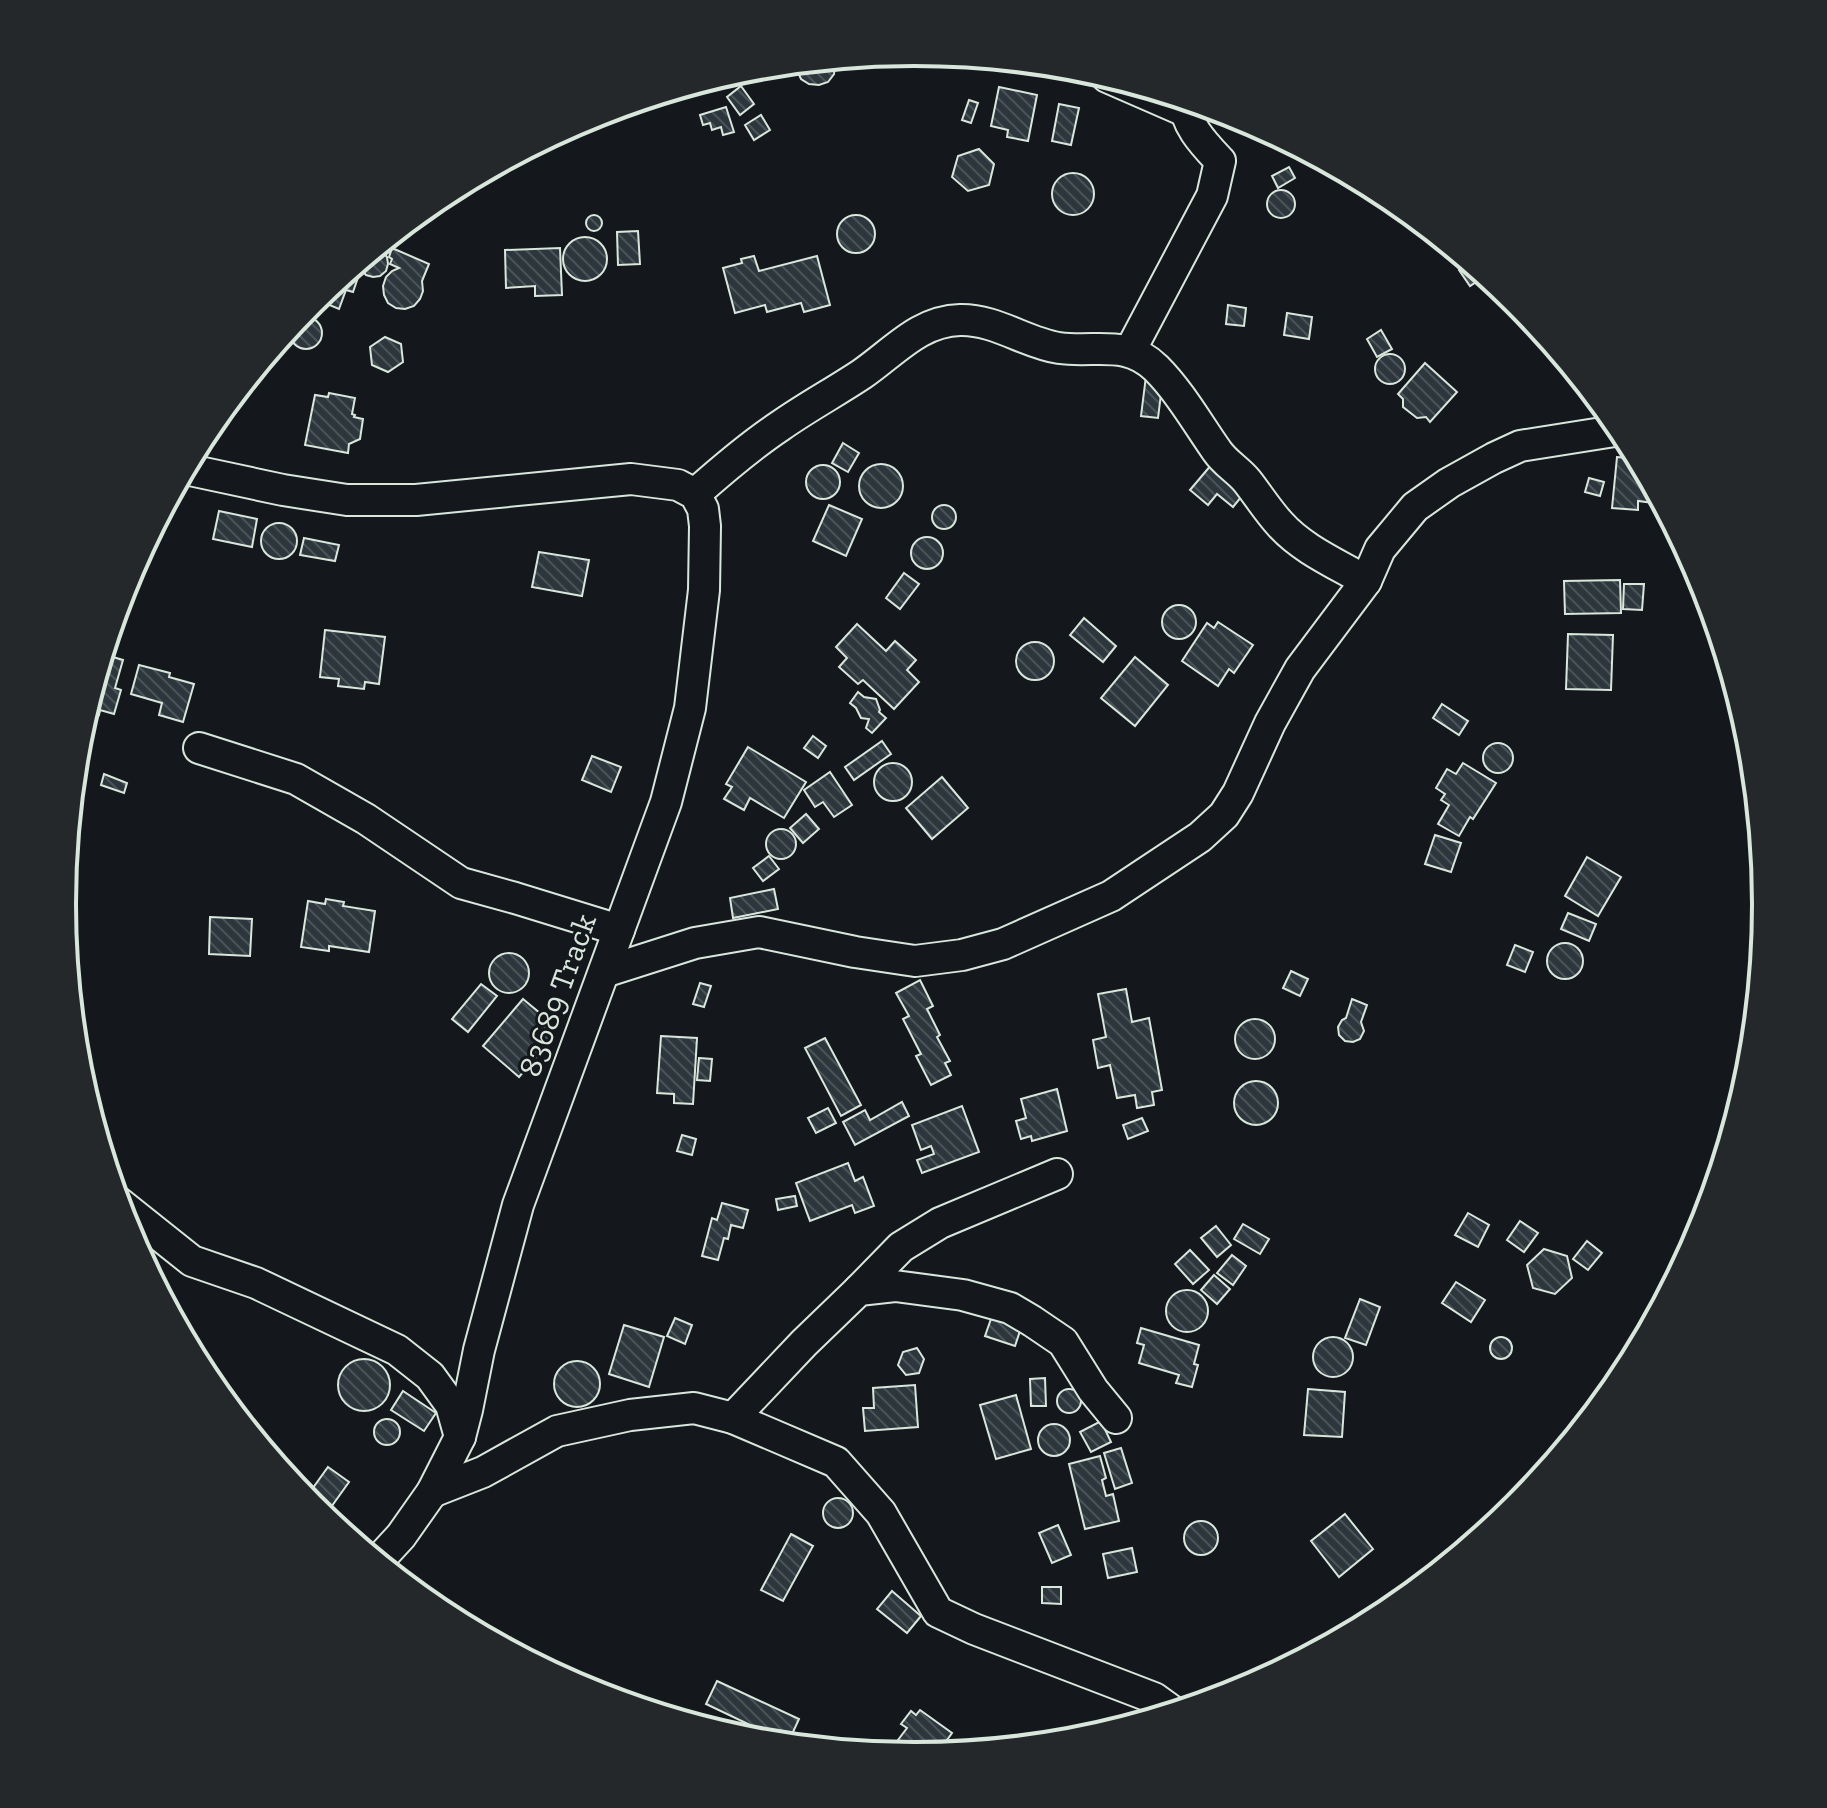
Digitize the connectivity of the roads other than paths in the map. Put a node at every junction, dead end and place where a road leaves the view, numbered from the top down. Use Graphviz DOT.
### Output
graph roads {
  1 [pos="1188,112"];
  2 [pos="1130,351"];
  3 [pos="1606,432"];
  4 [pos="196,471"];
  5 [pos="695,494"];
  6 [pos="1366,581"];
  7 [pos="199,748"];
  8 [pos="619,930"];
  9 [pos="604,972"];
  10 [pos="1057,1174"];
  11 [pos="136,1216"];
  12 [pos="859,1290"];
  13 [pos="733,1418"];
  14 [pos="1116,1418"];
  15 [pos="460,1437"];
  16 [pos="432,1492"];
  17 [pos="385,1554"];
  18 [pos="1162,1704"];
  1 -- 2 [label="street"];
  2 -- 5 [label="street"];
  2 -- 6 [label="street"];
  3 -- 6 [label="street"];
  4 -- 5 [label="street"];
  5 -- 8 [label="street, 83689 Track"];
  6 -- 9 [label="street"];
  7 -- 8 [label="street"];
  8 -- 9 [label="street, 83689 Track"];
  9 -- 15 [label="street, 83689 Track"];
  10 -- 12 [label="street"];
  11 -- 15 [label="street"];
  12 -- 13 [label="street"];
  12 -- 14 [label="street"];
  13 -- 16 [label="street"];
  13 -- 18 [label="street"];
  15 -- 16 [label="street, 83689 Track"];
  16 -- 17 [label="street, 83689 Track"];
}
